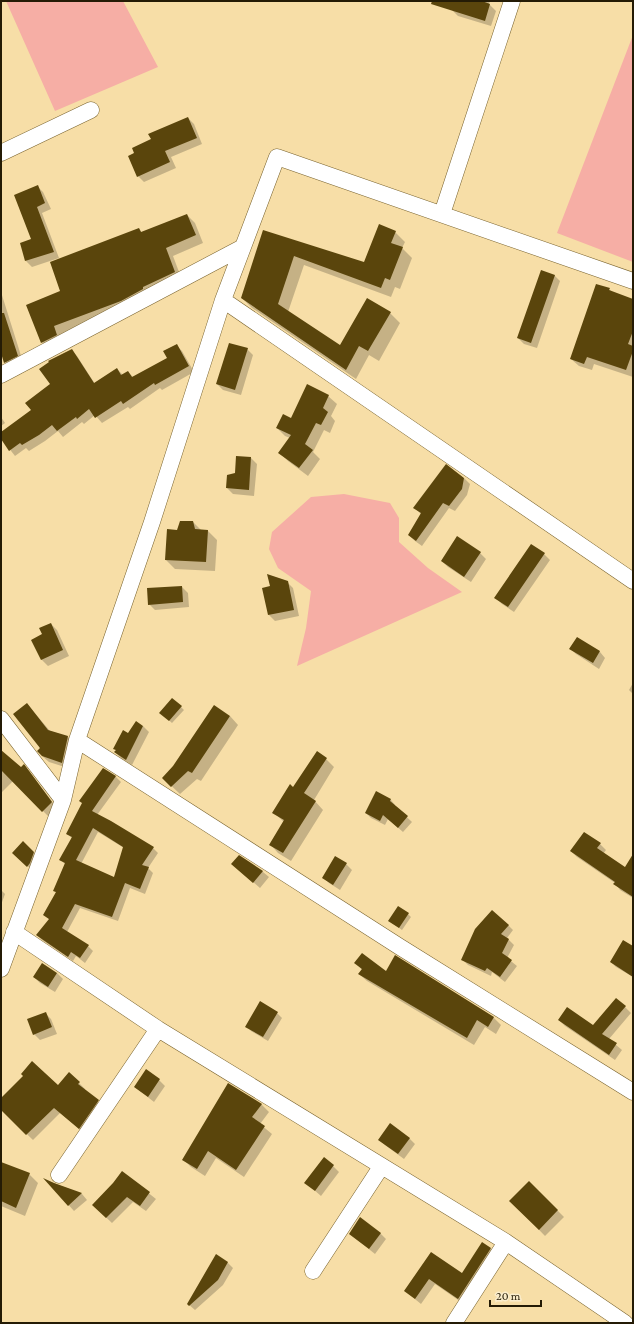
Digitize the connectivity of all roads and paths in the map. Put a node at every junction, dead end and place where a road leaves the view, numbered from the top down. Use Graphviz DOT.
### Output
graph roads {
  1 [pos="512,1"];
  2 [pos="91,110"];
  3 [pos="1,152"];
  4 [pos="442,214"];
  5 [pos="243,247"];
  6 [pos="633,282"];
  7 [pos="223,300"];
  8 [pos="1,375"];
  9 [pos="633,581"];
  10 [pos="1,719"];
  11 [pos="78,740"];
  12 [pos="63,800"];
  13 [pos="14,932"];
  14 [pos="3,960"];
  15 [pos="158,1029"];
  16 [pos="633,1092"];
  17 [pos="382,1167"];
  18 [pos="59,1175"];
  19 [pos="506,1242"];
  20 [pos="313,1271"];
  21 [pos="454,1323"];
  22 [pos="625,1323"];
  1 -- 4 [label="street"];
  2 -- 3 [label="street"];
  4 -- 5 [label="street"];
  4 -- 6 [label="street"];
  5 -- 7 [label="street"];
  5 -- 8 [label="street"];
  7 -- 9 [label="street"];
  7 -- 11 [label="street"];
  10 -- 12 [label="street"];
  11 -- 12 [label="street"];
  11 -- 16 [label="street"];
  12 -- 13 [label="street"];
  13 -- 14 [label="street"];
  13 -- 15 [label="street"];
  15 -- 17 [label="street"];
  15 -- 18 [label="street"];
  17 -- 19 [label="street"];
  17 -- 20 [label="street"];
  19 -- 21 [label="street"];
  19 -- 22 [label="street"];
}
